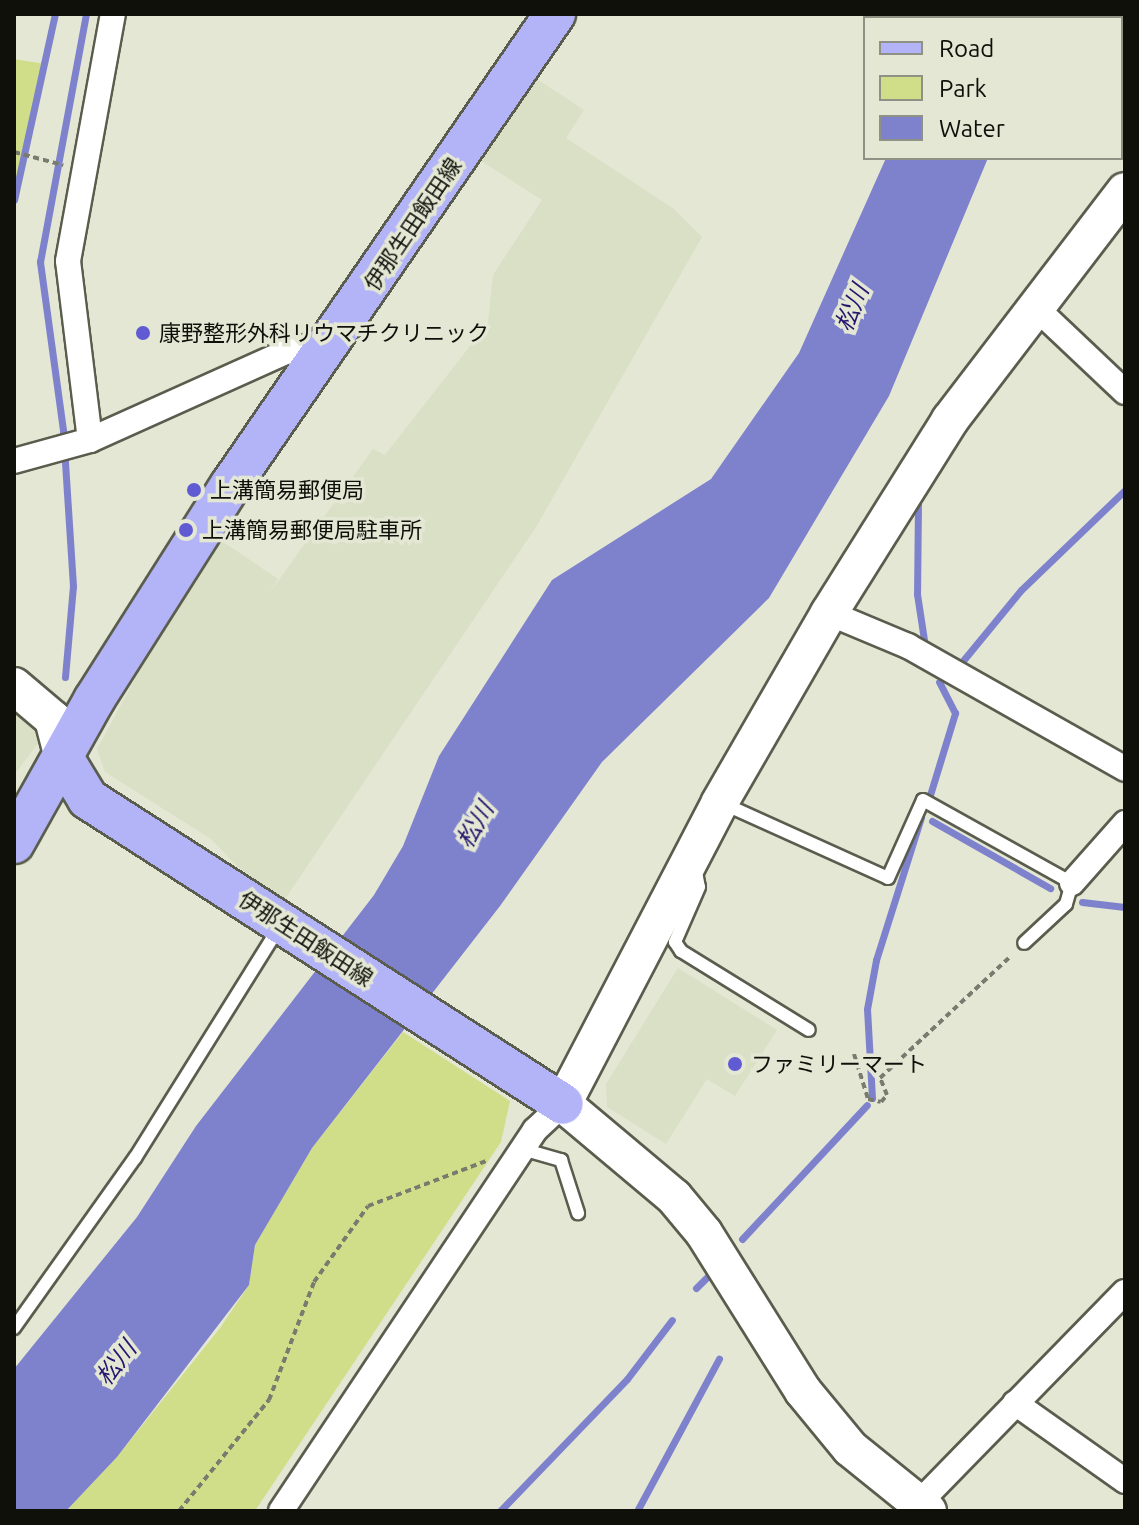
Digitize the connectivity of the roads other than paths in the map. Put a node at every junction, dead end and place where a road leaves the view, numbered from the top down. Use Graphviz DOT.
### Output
graph roads {
  1 [pos="113,14"];
  2 [pos="555,14"];
  3 [pos="1125,191"];
  4 [pos="1034,306"];
  5 [pos="334,339"];
  6 [pos="1125,392"];
  7 [pos="84,442"];
  8 [pos="14,461"];
  9 [pos="829,613"];
  10 [pos="14,686"];
  11 [pos="63,758"];
  12 [pos="1125,769"];
  13 [pos="720,802"];
  14 [pos="1125,823"];
  15 [pos="14,843"];
  16 [pos="692,856"];
  17 [pos="1072,883"];
  18 [pos="287,926"];
  19 [pos="1024,943"];
  20 [pos="809,1030"];
  21 [pos="563,1104"];
  22 [pos="522,1149"];
  23 [pos="578,1213"];
  24 [pos="1125,1292"];
  25 [pos="14,1328"];
  26 [pos="1015,1403"];
  27 [pos="1125,1481"];
  28 [pos="919,1509"];
  29 [pos="281,1511"];
  1 -- 7 [label="street"];
  2 -- 5 [label="main road, 伊那生田飯田線"];
  3 -- 4 [label="street"];
  4 -- 6 [label="street"];
  4 -- 9 [label="street"];
  5 -- 7 [label="street"];
  5 -- 11 [label="main road, 伊那生田飯田線"];
  7 -- 8 [label="street"];
  9 -- 12 [label="street"];
  9 -- 13 [label="street"];
  10 -- 11 [label="street"];
  11 -- 15 [label="main road, 伊那生田飯田線"];
  11 -- 18 [label="main road, 伊那生田飯田線"];
  13 -- 16 [label="street"];
  13 -- 17 [label="lane"];
  14 -- 17 [label="street"];
  16 -- 20 [label="lane"];
  16 -- 21 [label="street"];
  17 -- 19 [label="lane"];
  18 -- 21 [label="main road, 伊那生田飯田線"];
  18 -- 25 [label="lane"];
  21 -- 22 [label="street"];
  21 -- 28 [label="street"];
  22 -- 23 [label="lane"];
  22 -- 29 [label="street"];
  24 -- 26 [label="street"];
  26 -- 27 [label="street"];
  26 -- 28 [label="street"];
}
